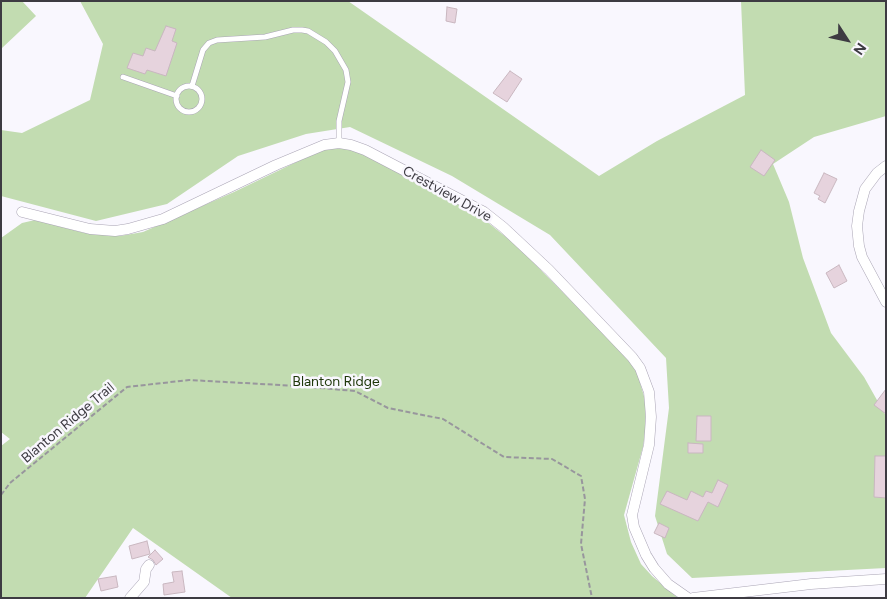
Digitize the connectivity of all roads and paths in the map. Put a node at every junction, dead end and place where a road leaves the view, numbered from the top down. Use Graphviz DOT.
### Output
graph roads {
  1 [pos="124,77"];
  2 [pos="192,86"];
  3 [pos="177,96"];
  4 [pos="339,143"];
  5 [pos="886,166"];
  6 [pos="22,212"];
  7 [pos="886,302"];
  8 [pos="1,495"];
  9 [pos="149,565"];
  10 [pos="886,579"];
  11 [pos="130,598"];
  12 [pos="592,598"];
  13 [pos="688,598"];
  14 [pos="693,598"];
  1 -- 3 [label="lane"];
  2 -- 3 [label="lane"];
  2 -- 3 [label="lane"];
  2 -- 4 [label="lane"];
  4 -- 6 [label="street, Crestview Drive"];
  4 -- 13 [label="street, Crestview Drive"];
  5 -- 7 [label="street"];
  8 -- 12 [label="path, Blanton Ridge Trail"];
  9 -- 11 [label="street"];
  10 -- 14 [label="street"];
}
